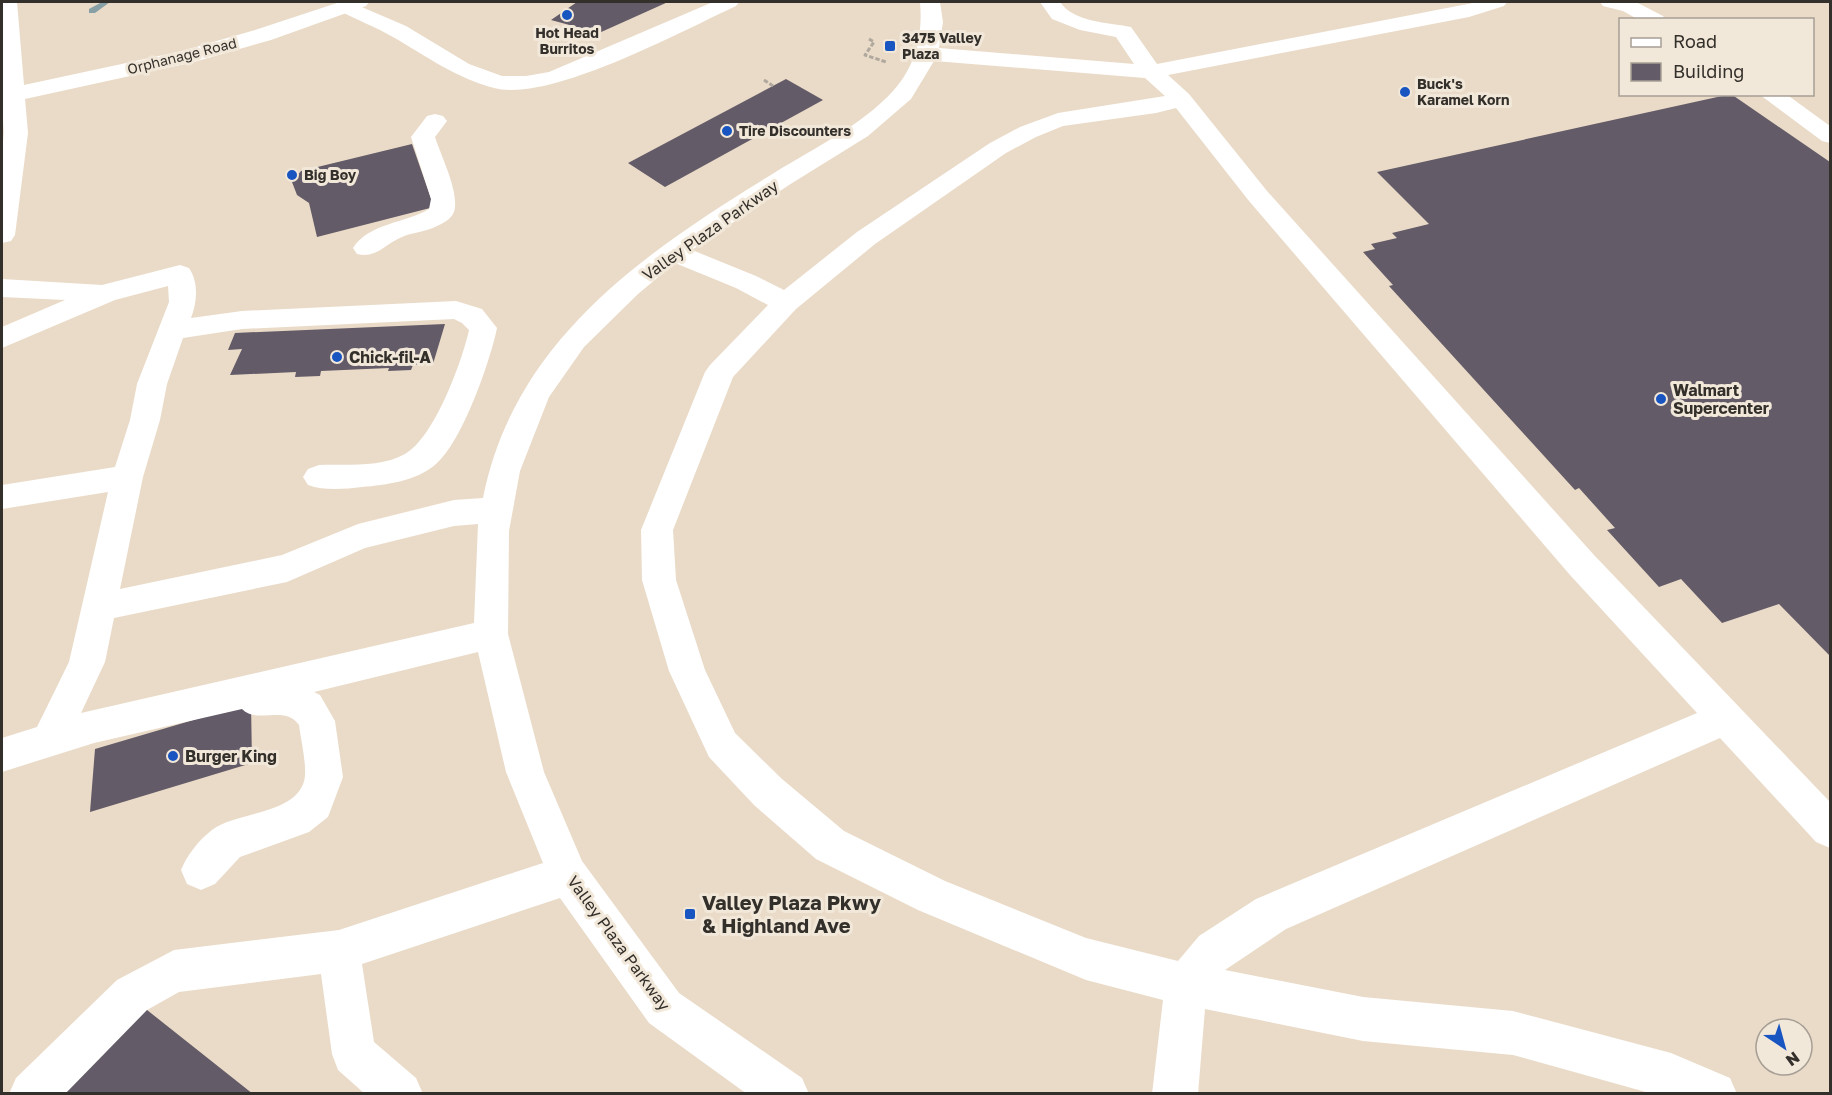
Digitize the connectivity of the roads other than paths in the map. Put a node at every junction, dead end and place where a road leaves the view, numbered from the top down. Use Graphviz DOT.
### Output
graph roads {
  1 [pos="7,2"];
  2 [pos="729,2"];
  3 [pos="930,2"];
  4 [pos="1050,2"];
  5 [pos="1497,2"];
  6 [pos="1610,2"];
  7 [pos="353,4"];
  8 [pos="1652,18"];
  9 [pos="927,54"];
  10 [pos="1151,72"];
  11 [pos="7,96"];
  12 [pos="1773,96"];
  13 [pos="1181,99"];
  14 [pos="435,120"];
  15 [pos="1830,136"];
  16 [pos="2,235"];
  17 [pos="366,248"];
  18 [pos="672,252"];
  19 [pos="2,288"];
  20 [pos="105,293"];
  21 [pos="786,303"];
  22 [pos="174,330"];
  23 [pos="2,338"];
  24 [pos="127,477"];
  25 [pos="319,477"];
  26 [pos="2,497"];
  27 [pos="497,510"];
  28 [pos="100,607"];
  29 [pos="491,634"];
  30 [pos="142,715"];
  31 [pos="1726,718"];
  32 [pos="50,740"];
  33 [pos="2,755"];
  34 [pos="1830,829"];
  35 [pos="201,870"];
  36 [pos="568,875"];
  37 [pos="339,951"];
  38 [pos="1186,984"];
  39 [pos="32,1094"];
  40 [pos="400,1094"];
  41 [pos="786,1094"];
  42 [pos="1175,1094"];
  43 [pos="1714,1094"];
  1 -- 11 [label="street"];
  2 -- 7 [label="street"];
  3 -- 9 [label="street, Valley Plaza Parkway"];
  4 -- 10 [label="street"];
  5 -- 10 [label="street"];
  6 -- 8 [label="street"];
  7 -- 11 [label="street, Orphanage Road"];
  9 -- 10 [label="street"];
  9 -- 18 [label="street, Valley Plaza Parkway"];
  10 -- 13 [label="street"];
  11 -- 16 [label="street"];
  12 -- 15 [label="street"];
  13 -- 21 [label="street"];
  13 -- 31 [label="street"];
  14 -- 17 [label="street"];
  18 -- 21 [label="street"];
  18 -- 27 [label="street, Valley Plaza Parkway"];
  19 -- 20 [label="street"];
  20 -- 22 [label="street"];
  20 -- 23 [label="street"];
  21 -- 38 [label="street"];
  22 -- 24 [label="street"];
  22 -- 25 [label="street"];
  24 -- 26 [label="street"];
  24 -- 28 [label="street"];
  27 -- 28 [label="street"];
  27 -- 29 [label="street, Valley Plaza Parkway"];
  28 -- 32 [label="street"];
  29 -- 30 [label="street"];
  29 -- 36 [label="street, Valley Plaza Parkway"];
  30 -- 32 [label="street"];
  30 -- 35 [label="street"];
  31 -- 34 [label="street"];
  31 -- 38 [label="street"];
  32 -- 33 [label="street"];
  36 -- 37 [label="street"];
  36 -- 41 [label="street, Valley Plaza Parkway"];
  37 -- 39 [label="street"];
  37 -- 40 [label="street"];
  38 -- 42 [label="street"];
  38 -- 43 [label="street"];
}
